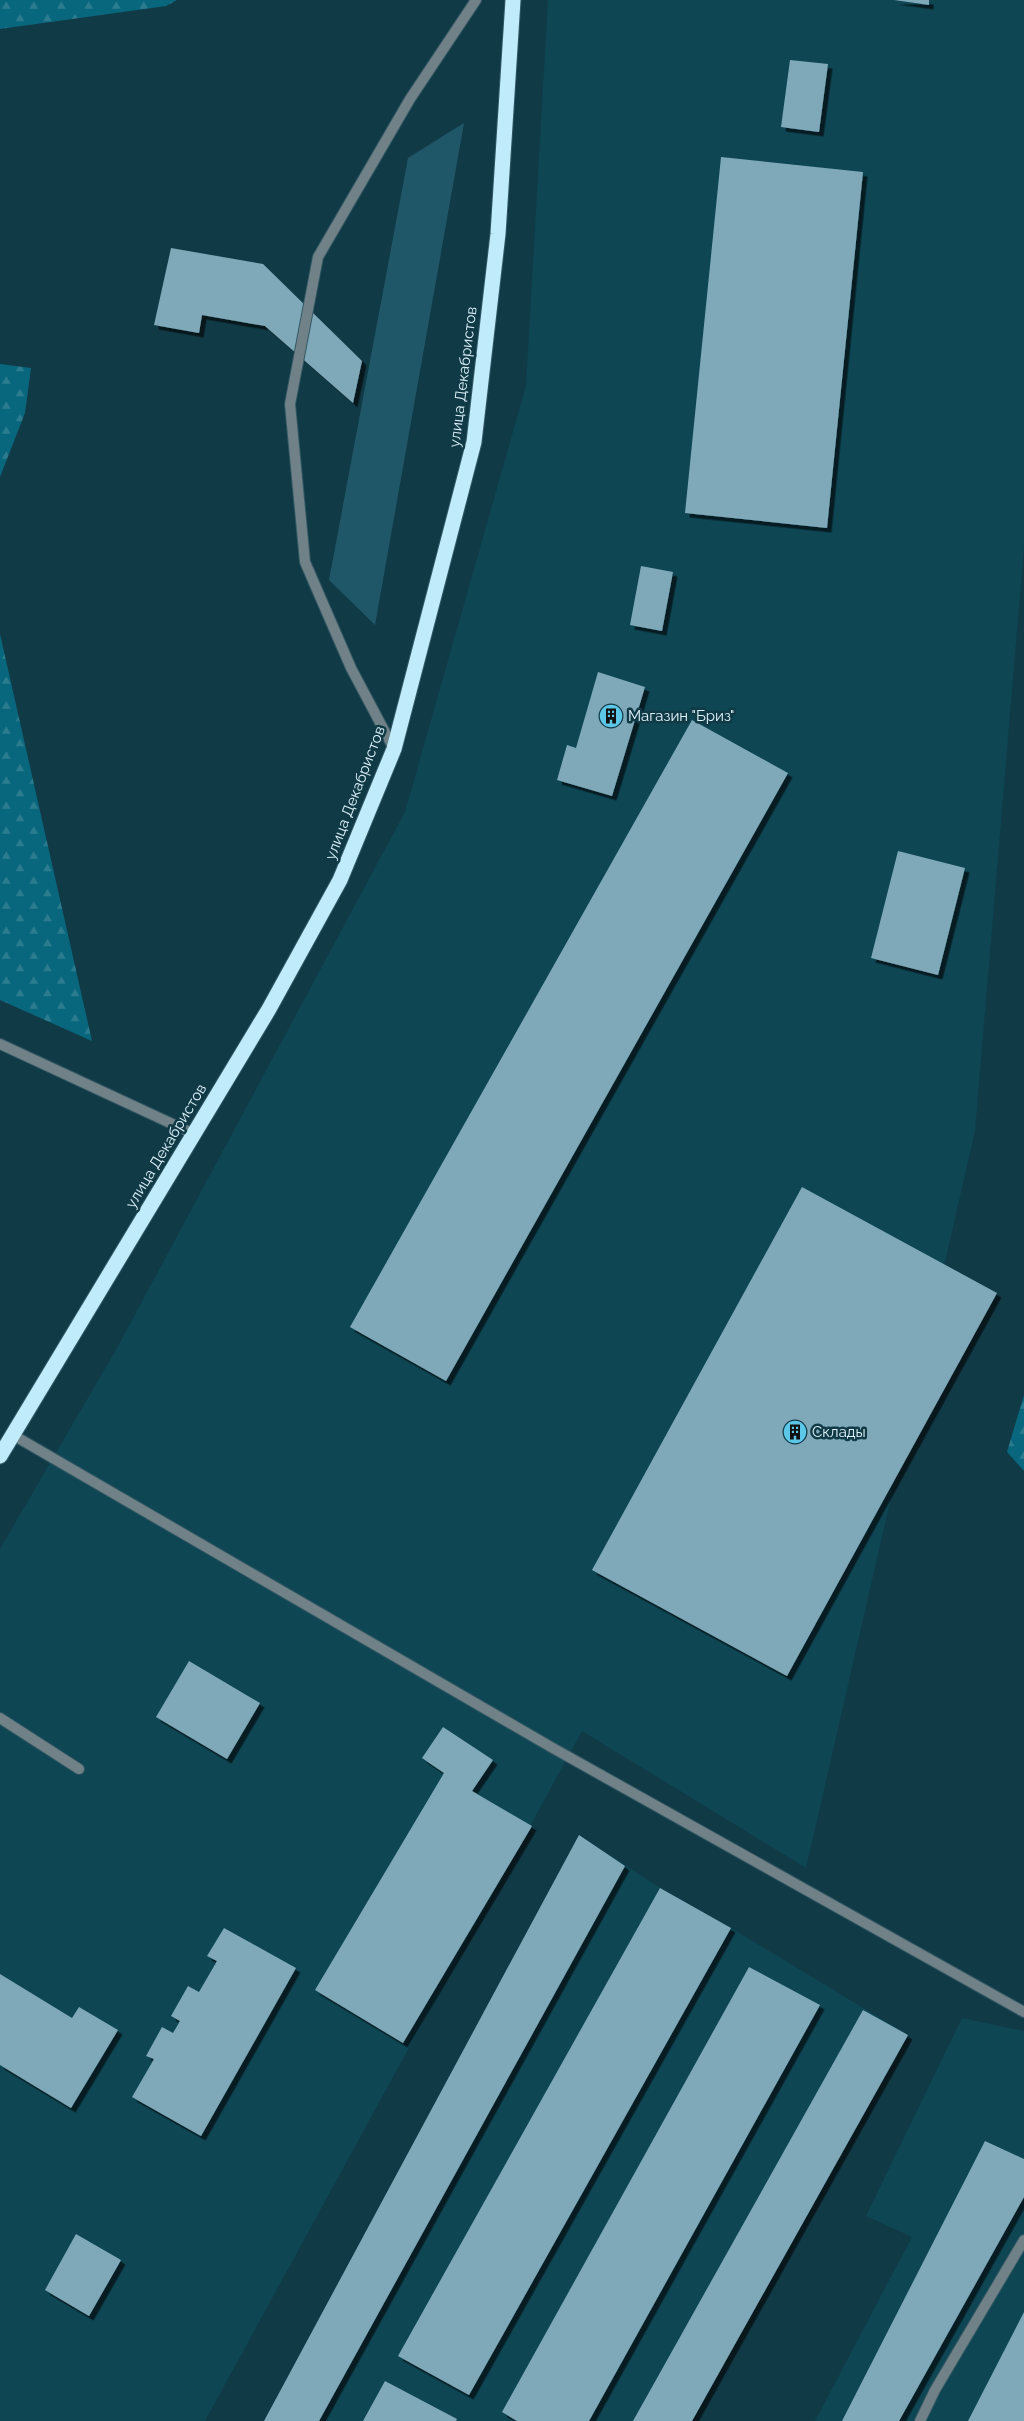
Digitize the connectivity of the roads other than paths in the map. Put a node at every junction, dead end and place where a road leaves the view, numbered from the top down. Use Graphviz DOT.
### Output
graph roads {
  1 [pos="476,0"];
  2 [pos="512,0"];
  3 [pos="394,748"];
  4 [pos="0,1044"];
  5 [pos="194,1134"];
  6 [pos="13,1435"];
  7 [pos="0,1456"];
  8 [pos="0,1718"];
  9 [pos="79,1769"];
  10 [pos="1024,2012"];
  11 [pos="1024,2240"];
  12 [pos="920,2421"];
  1 -- 3 [label="street"];
  2 -- 3 [label="highway, улица Декабристов"];
  3 -- 5 [label="highway, улица Декабристов"];
  4 -- 5 [label="street"];
  5 -- 6 [label="highway, улица Декабристов"];
  6 -- 7 [label="highway, улица Декабристов"];
  6 -- 10 [label="street"];
  8 -- 9 [label="street"];
  11 -- 12 [label="street"];
}
